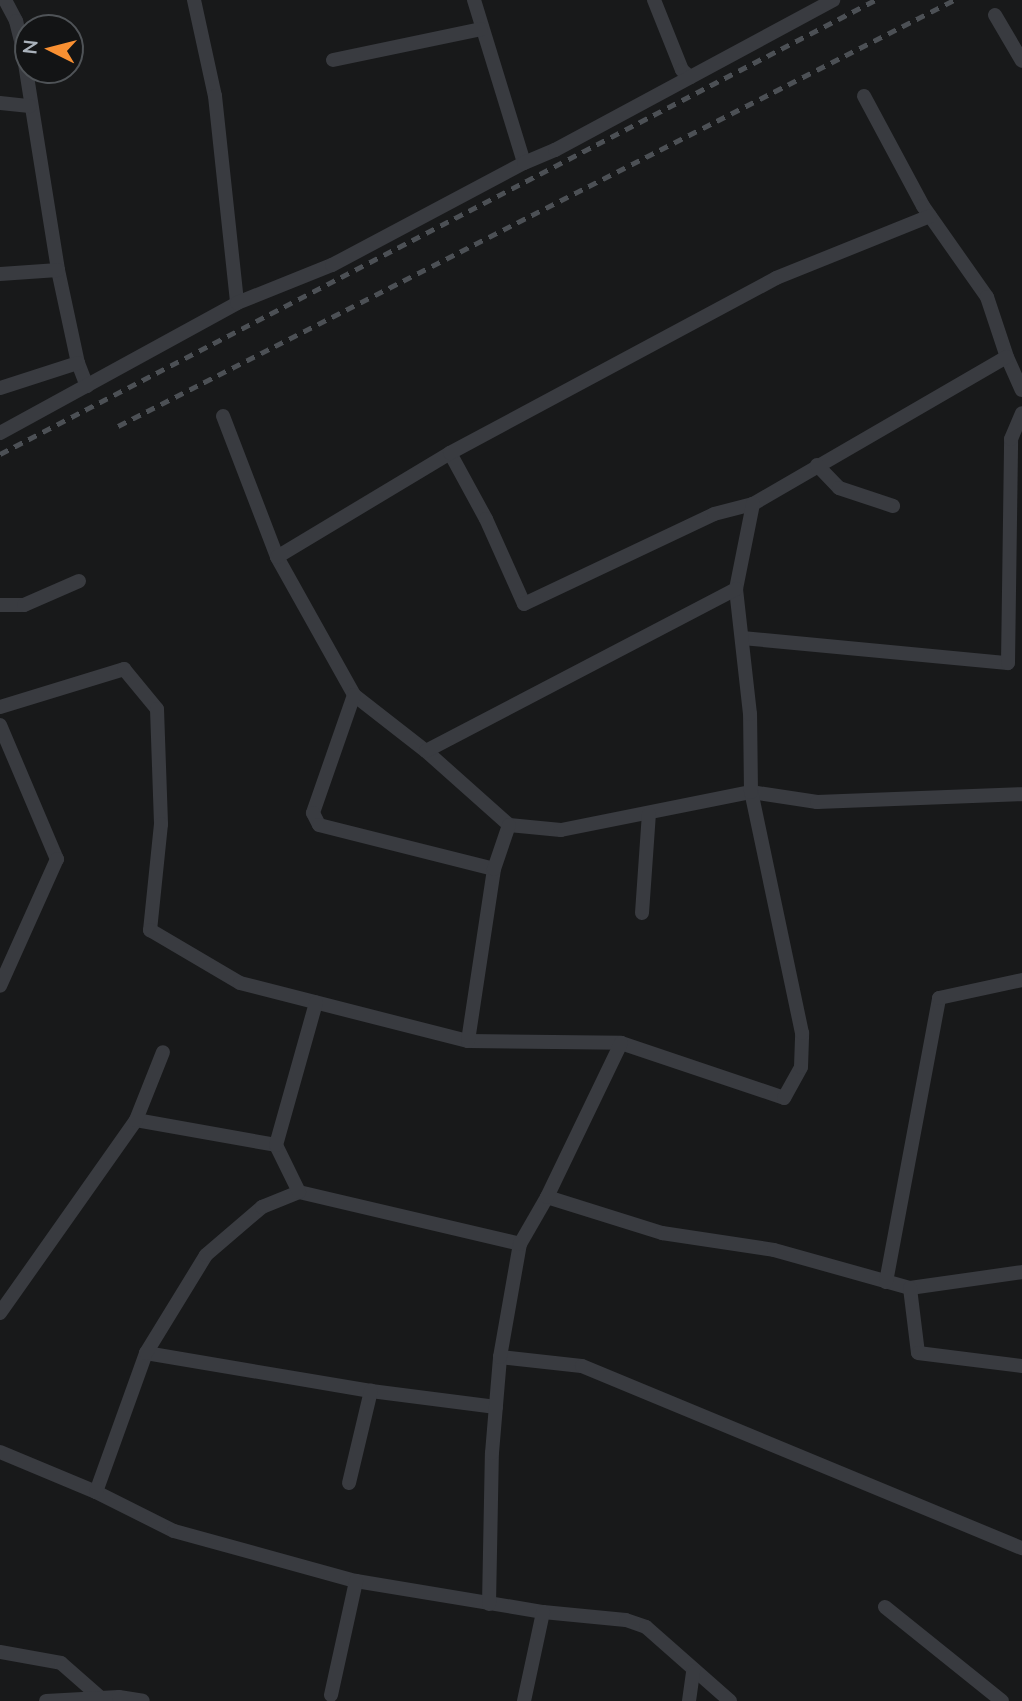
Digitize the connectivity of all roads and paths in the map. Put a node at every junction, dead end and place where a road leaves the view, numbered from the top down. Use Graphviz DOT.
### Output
graph roads {
  1 [pos="5,0"];
  2 [pos="194,0"];
  3 [pos="474,0"];
  4 [pos="654,0"];
  5 [pos="834,0"];
  6 [pos="995,16"];
  7 [pos="481,29"];
  8 [pos="333,60"];
  9 [pos="1022,61"];
  10 [pos="690,77"];
  11 [pos="864,96"];
  12 [pos="0,103"];
  13 [pos="30,106"];
  14 [pos="524,163"];
  15 [pos="930,216"];
  16 [pos="58,270"];
  17 [pos="0,274"];
  18 [pos="237,303"];
  19 [pos="1007,357"];
  20 [pos="78,363"];
  21 [pos="87,386"];
  22 [pos="0,388"];
  23 [pos="1022,390"];
  24 [pos="1022,413"];
  25 [pos="223,416"];
  26 [pos="0,433"];
  27 [pos="450,453"];
  28 [pos="817,465"];
  29 [pos="753,504"];
  30 [pos="893,506"];
  31 [pos="277,557"];
  32 [pos="79,581"];
  33 [pos="736,589"];
  34 [pos="0,605"];
  35 [pos="742,638"];
  36 [pos="355,695"];
  37 [pos="0,706"];
  38 [pos="0,725"];
  39 [pos="425,751"];
  40 [pos="751,792"];
  41 [pos="1022,794"];
  42 [pos="649,814"];
  43 [pos="509,825"];
  44 [pos="494,869"];
  45 [pos="642,914"];
  46 [pos="1022,980"];
  47 [pos="0,986"];
  48 [pos="316,1003"];
  49 [pos="468,1041"];
  50 [pos="621,1043"];
  51 [pos="163,1052"];
  52 [pos="136,1120"];
  53 [pos="275,1145"];
  54 [pos="299,1192"];
  55 [pos="547,1196"];
  56 [pos="520,1244"];
  57 [pos="1022,1272"];
  58 [pos="886,1282"];
  59 [pos="910,1288"];
  60 [pos="0,1313"];
  61 [pos="146,1353"];
  62 [pos="500,1357"];
  63 [pos="1022,1366"];
  64 [pos="371,1391"];
  65 [pos="496,1407"];
  66 [pos="0,1451"];
  67 [pos="349,1483"];
  68 [pos="96,1492"];
  69 [pos="1022,1548"];
  70 [pos="356,1581"];
  71 [pos="489,1604"];
  72 [pos="885,1607"];
  73 [pos="543,1612"];
  74 [pos="0,1652"];
  75 [pos="693,1671"];
  76 [pos="331,1695"];
  77 [pos="101,1698"];
  78 [pos="46,1701"];
  79 [pos="143,1701"];
  80 [pos="524,1701"];
  81 [pos="689,1701"];
  82 [pos="730,1701"];
  83 [pos="1002,1701"];
  1 -- 13 [label="street"];
  2 -- 18 [label="street"];
  3 -- 7 [label="street"];
  4 -- 10 [label="street"];
  5 -- 10 [label="street"];
  6 -- 9 [label="street"];
  7 -- 8 [label="street"];
  7 -- 14 [label="street"];
  10 -- 14 [label="street"];
  11 -- 15 [label="street"];
  12 -- 13 [label="street"];
  13 -- 16 [label="street"];
  14 -- 18 [label="street"];
  15 -- 19 [label="street"];
  15 -- 27 [label="street"];
  16 -- 17 [label="street"];
  16 -- 20 [label="street"];
  18 -- 21 [label="street"];
  19 -- 23 [label="street"];
  19 -- 28 [label="street"];
  20 -- 21 [label="street"];
  20 -- 22 [label="street"];
  21 -- 26 [label="street"];
  24 -- 35 [label="street"];
  25 -- 31 [label="street"];
  27 -- 29 [label="street"];
  27 -- 31 [label="street"];
  28 -- 29 [label="street"];
  28 -- 30 [label="street"];
  29 -- 33 [label="street"];
  31 -- 36 [label="street"];
  32 -- 34 [label="street"];
  33 -- 35 [label="street"];
  33 -- 39 [label="street"];
  35 -- 40 [label="street"];
  36 -- 39 [label="street"];
  36 -- 44 [label="street"];
  37 -- 48 [label="street"];
  38 -- 47 [label="street"];
  39 -- 43 [label="street"];
  40 -- 41 [label="street"];
  40 -- 42 [label="street"];
  40 -- 50 [label="street"];
  42 -- 43 [label="street"];
  42 -- 45 [label="street"];
  43 -- 44 [label="street"];
  44 -- 49 [label="street"];
  46 -- 58 [label="street"];
  48 -- 49 [label="street"];
  48 -- 53 [label="street"];
  49 -- 50 [label="street"];
  50 -- 55 [label="street"];
  51 -- 52 [label="street"];
  52 -- 53 [label="street"];
  52 -- 60 [label="street"];
  53 -- 54 [label="street"];
  54 -- 56 [label="street"];
  54 -- 61 [label="street"];
  55 -- 56 [label="street"];
  55 -- 58 [label="street"];
  56 -- 62 [label="street"];
  57 -- 59 [label="street"];
  58 -- 59 [label="street"];
  59 -- 63 [label="street"];
  61 -- 64 [label="street"];
  61 -- 68 [label="street"];
  62 -- 65 [label="street"];
  62 -- 69 [label="street"];
  64 -- 65 [label="street"];
  64 -- 67 [label="street"];
  65 -- 71 [label="street"];
  66 -- 68 [label="street"];
  68 -- 70 [label="street"];
  70 -- 71 [label="street"];
  70 -- 76 [label="street"];
  71 -- 73 [label="street"];
  72 -- 83 [label="street"];
  73 -- 75 [label="street"];
  73 -- 80 [label="street"];
  74 -- 77 [label="street"];
  75 -- 81 [label="street"];
  75 -- 82 [label="street"];
  77 -- 78 [label="street"];
  77 -- 79 [label="street"];
}
